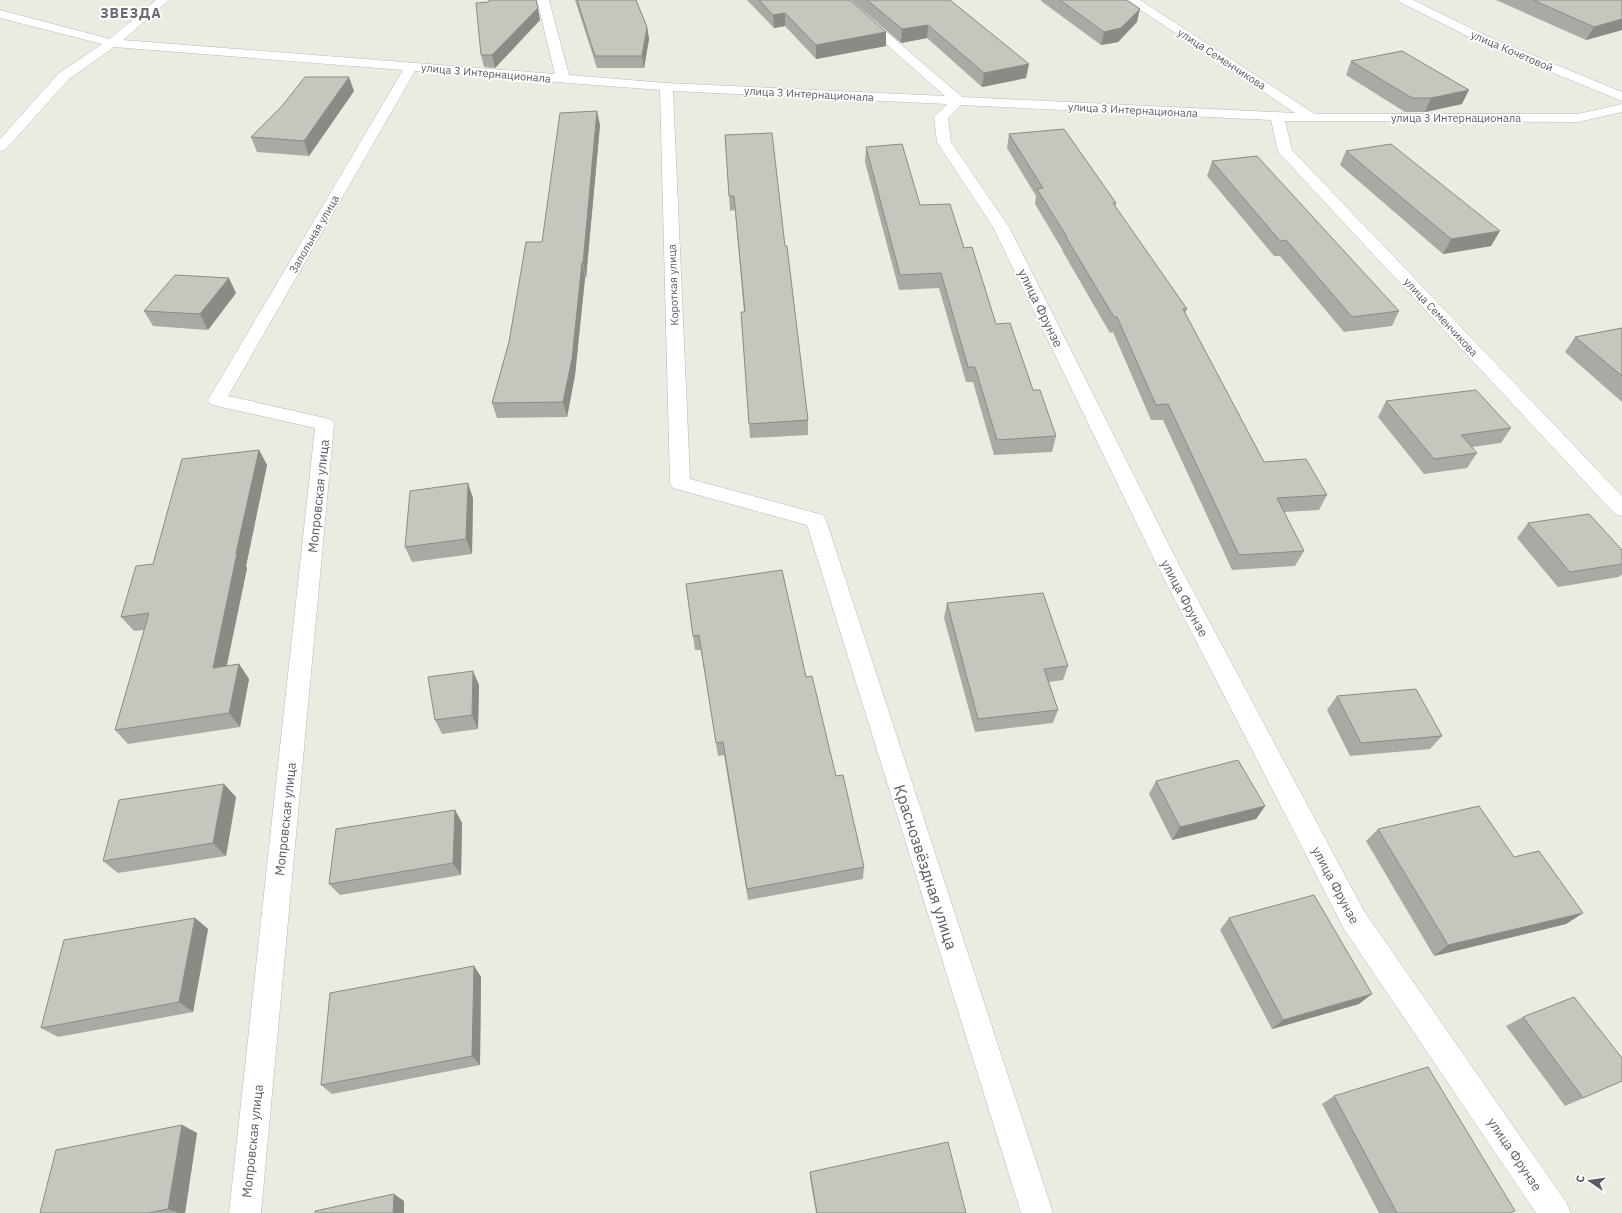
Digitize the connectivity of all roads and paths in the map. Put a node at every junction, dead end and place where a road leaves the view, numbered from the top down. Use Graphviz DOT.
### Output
graph roads {
  1 [pos="163,0"];
  2 [pos="543,0"];
  3 [pos="842,0"];
  4 [pos="1132,0"];
  5 [pos="1404,0"];
  6 [pos="0,14"];
  7 [pos="112,43"];
  8 [pos="411,67"];
  9 [pos="563,79"];
  10 [pos="666,87"];
  11 [pos="1622,97"];
  12 [pos="958,101"];
  13 [pos="1622,108"];
  14 [pos="1277,117"];
  15 [pos="1312,118"];
  16 [pos="0,147"];
  17 [pos="325,424"];
  18 [pos="1622,509"];
  19 [pos="816,520"];
  20 [pos="245,1213"];
  21 [pos="1037,1213"];
  22 [pos="1555,1213"];
  1 -- 7 [label="street"];
  2 -- 9 [label="street"];
  3 -- 12 [label="street"];
  4 -- 15 [label="street, улица Семенчикова"];
  5 -- 11 [label="street, улица Кочетовой"];
  6 -- 7 [label="street, улица 3 Интернационала"];
  7 -- 8 [label="street, улица 3 Интернационала"];
  7 -- 16 [label="street"];
  8 -- 9 [label="street, улица 3 Интернационала"];
  8 -- 17 [label="street, Запольная улица"];
  9 -- 10 [label="street, улица 3 Интернационала"];
  10 -- 12 [label="street, улица 3 Интернационала"];
  10 -- 19 [label="street, Короткая улица"];
  12 -- 14 [label="street, улица 3 Интернационала"];
  12 -- 22 [label="street, улица Фрунзе"];
  13 -- 15 [label="street, улица 3 Интернационала"];
  14 -- 15 [label="street, улица 3 Интернационала"];
  14 -- 18 [label="street, улица Семенчикова"];
  17 -- 20 [label="street, Мопровская улица"];
  19 -- 21 [label="street, Краснозвёздная улица"];
}
